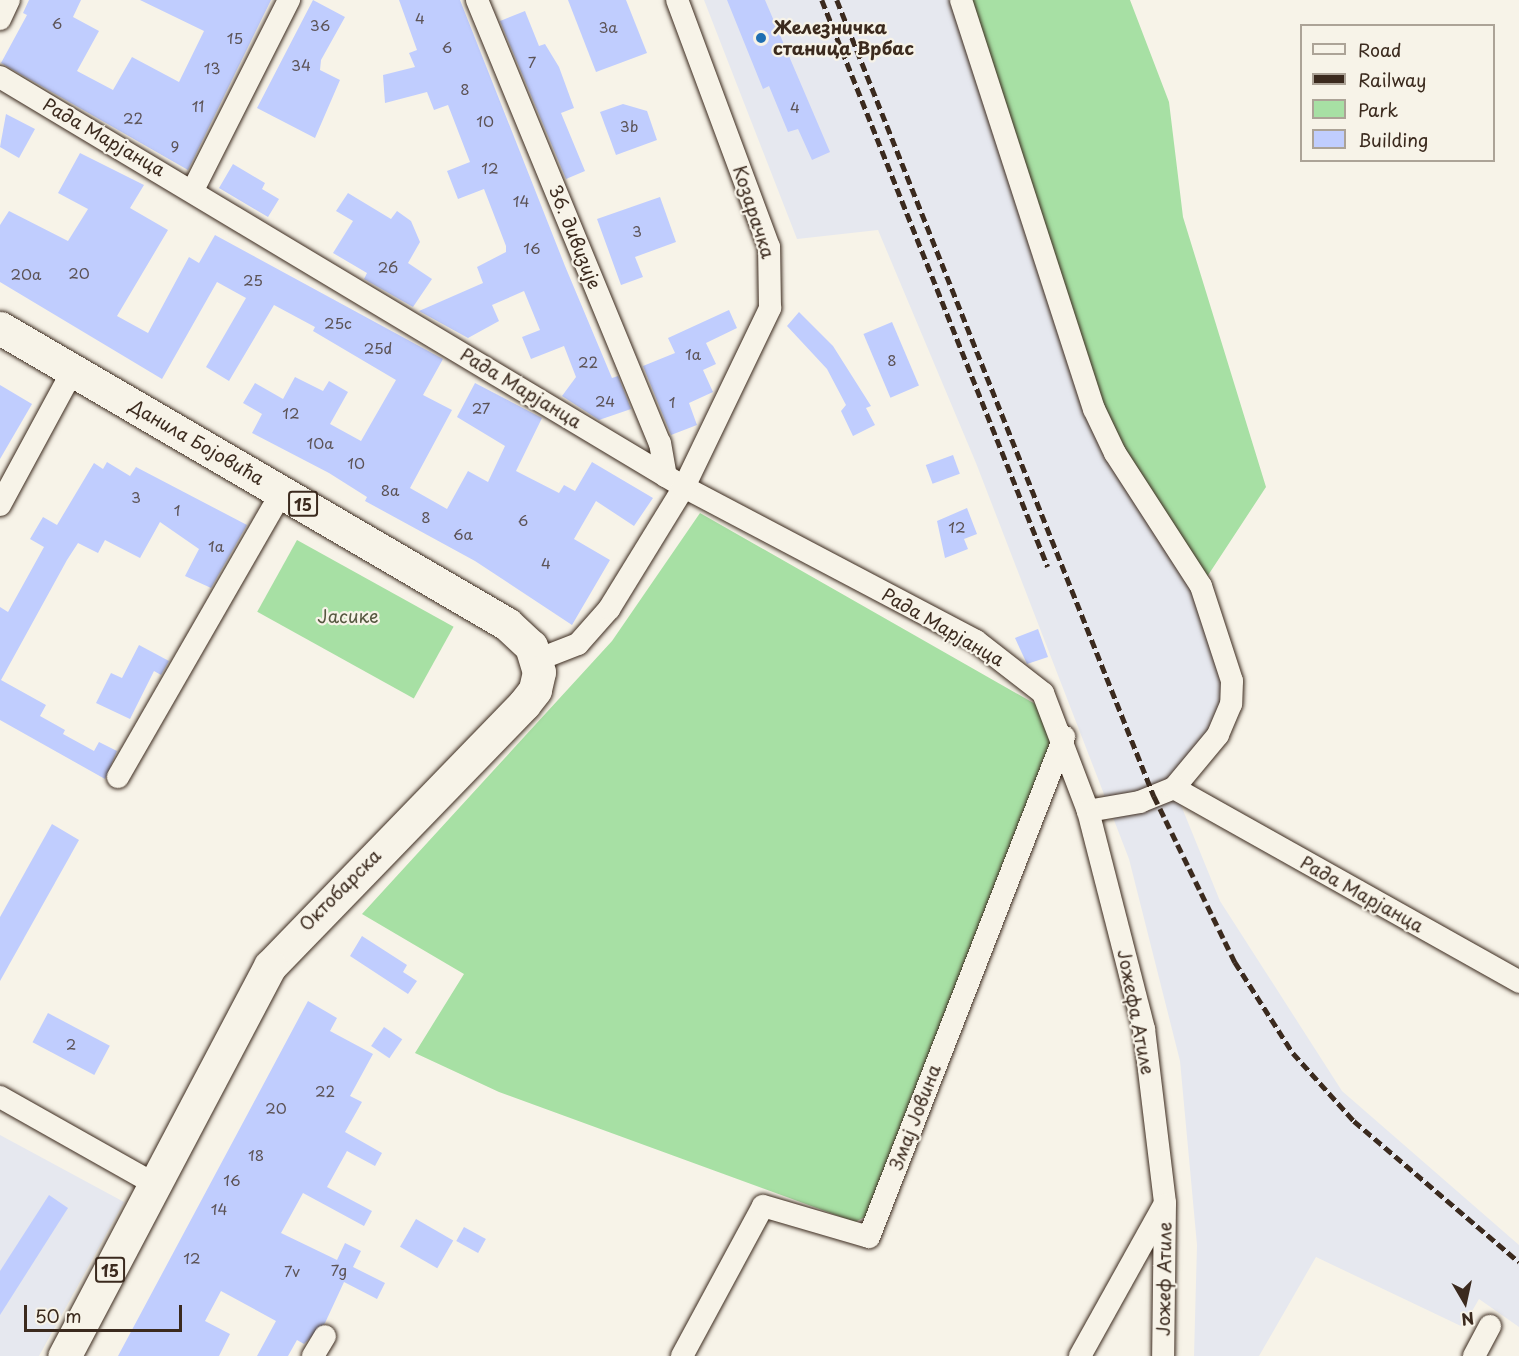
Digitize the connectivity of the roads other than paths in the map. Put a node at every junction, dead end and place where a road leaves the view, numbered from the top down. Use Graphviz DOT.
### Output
graph roads {
  1 [pos="9,0"];
  2 [pos="289,0"];
  3 [pos="477,0"];
  4 [pos="677,0"];
  5 [pos="961,0"];
  6 [pos="0,19"];
  7 [pos="0,77"];
  8 [pos="194,188"];
  9 [pos="0,328"];
  10 [pos="73,370"];
  11 [pos="675,482"];
  12 [pos="282,492"];
  13 [pos="0,505"];
  14 [pos="537,660"];
  15 [pos="1043,693"];
  16 [pos="1064,736"];
  17 [pos="118,777"];
  18 [pos="1174,788"];
  19 [pos="1088,811"];
  20 [pos="1519,982"];
  21 [pos="0,1097"];
  22 [pos="156,1185"];
  23 [pos="1165,1203"];
  24 [pos="1490,1326"];
  25 [pos="325,1336"];
  26 [pos="64,1356"];
  27 [pos="313,1356"];
  28 [pos="682,1356"];
  29 [pos="1080,1356"];
  30 [pos="1163,1356"];
  31 [pos="1474,1356"];
  1 -- 6 [label="street"];
  2 -- 8 [label="street"];
  3 -- 11 [label="street, 36. дивизије"];
  4 -- 11 [label="street, Козарачка"];
  5 -- 18 [label="street"];
  7 -- 8 [label="street, Рада Марјанца"];
  8 -- 11 [label="street, Рада Марјанца"];
  9 -- 10 [label="main road, Данила Бојовића / 15"];
  10 -- 12 [label="main road, Данила Бојовића / 15"];
  10 -- 13 [label="street"];
  11 -- 14 [label="street"];
  11 -- 15 [label="street, Рада Марјанца"];
  12 -- 14 [label="main road, Данила Бојовића / 15"];
  12 -- 17 [label="street"];
  14 -- 22 [label="main road, Октобарска / 15"];
  15 -- 16 [label="street, Јожефа Атиле"];
  16 -- 19 [label="street, Јожефа Атиле"];
  16 -- 28 [label="street, Змај Јовина"];
  18 -- 19 [label="street"];
  18 -- 20 [label="street, Рада Марјанца"];
  19 -- 23 [label="street, Јожефа Атиле"];
  21 -- 22 [label="street"];
  22 -- 26 [label="main road, Октобарска / 15"];
  23 -- 29 [label="street"];
  23 -- 30 [label="street, Јожеф Атиле"];
  24 -- 31 [label="street"];
  25 -- 27 [label="street"];
}
